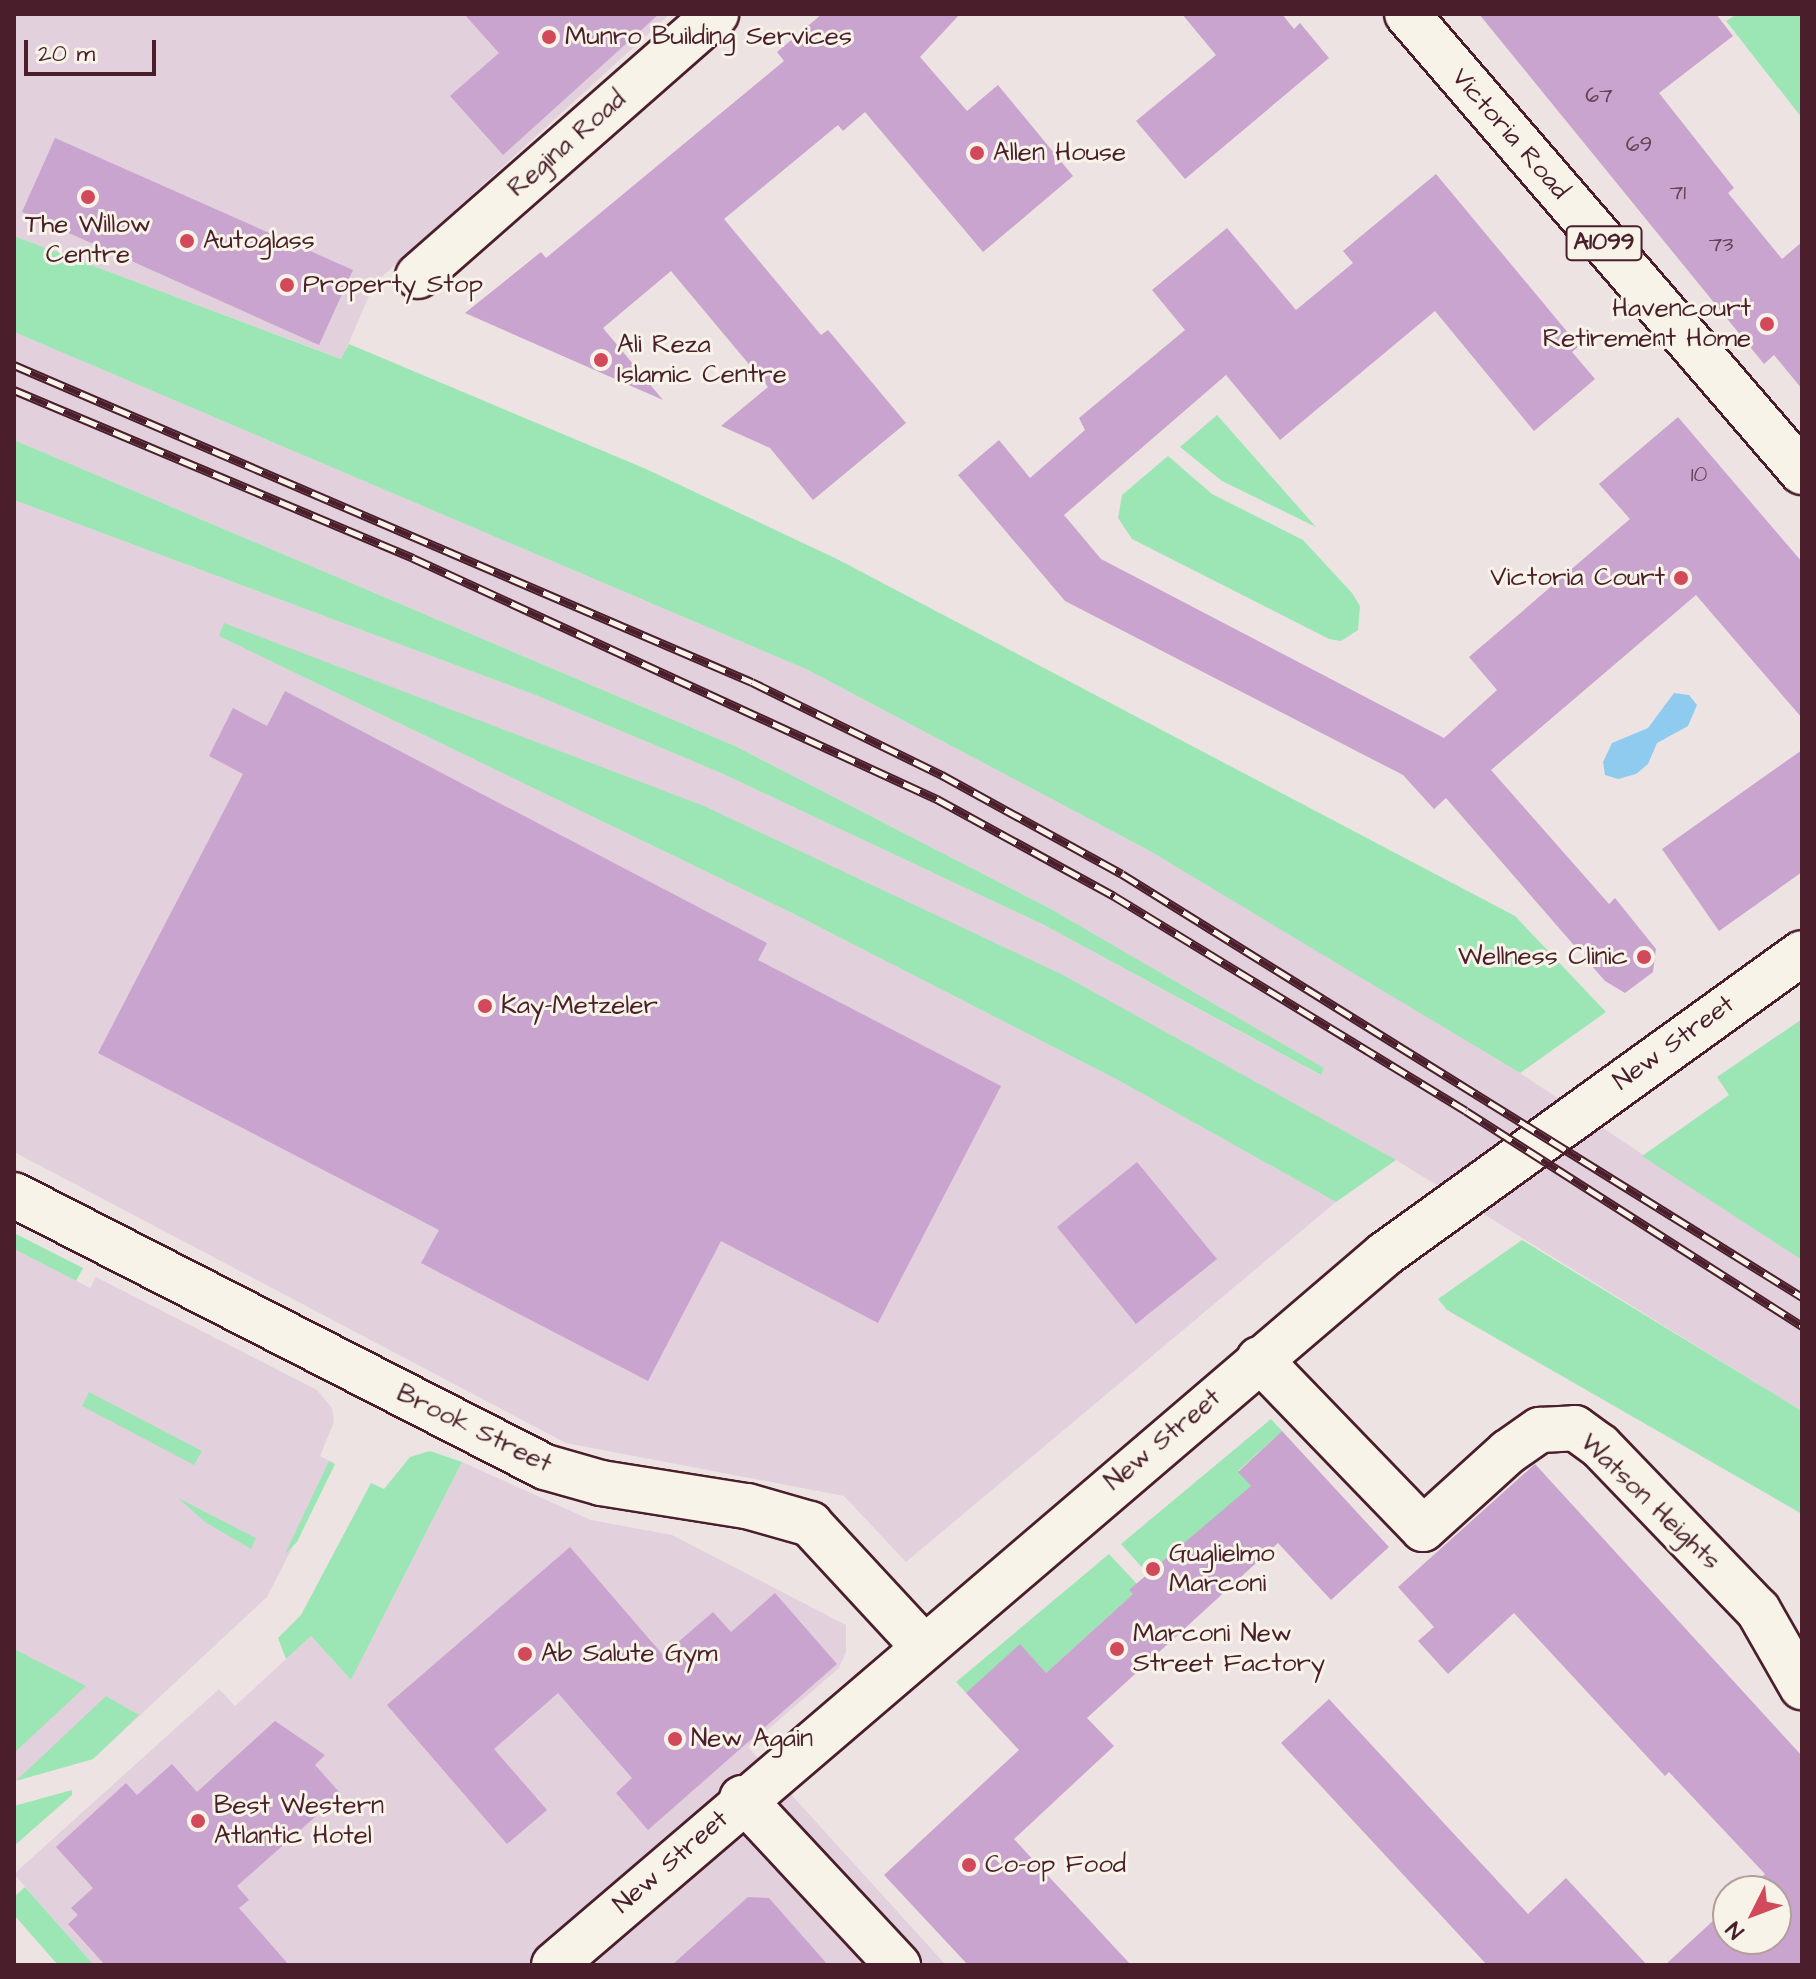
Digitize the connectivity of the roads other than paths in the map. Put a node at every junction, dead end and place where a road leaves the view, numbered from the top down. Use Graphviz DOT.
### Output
graph roads {
  1 [pos="716,14"];
  2 [pos="1407,14"];
  3 [pos="418,276"];
  4 [pos="1802,472"];
  5 [pos="1802,953"];
  6 [pos="14,1195"];
  7 [pos="1259,1359"];
  8 [pos="922,1645"];
  9 [pos="1802,1687"];
  10 [pos="742,1798"];
  11 [pos="554,1965"];
  12 [pos="898,1965"];
  1 -- 3 [label="street, Regina Road"];
  2 -- 4 [label="street, Victoria Road / A1099"];
  5 -- 7 [label="street, New Street"];
  6 -- 8 [label="street, Brook Street"];
  7 -- 8 [label="street, New Street"];
  7 -- 9 [label="street, Watson Heights"];
  8 -- 10 [label="street, New Street"];
  10 -- 11 [label="street, New Street"];
  10 -- 12 [label="street"];
}
